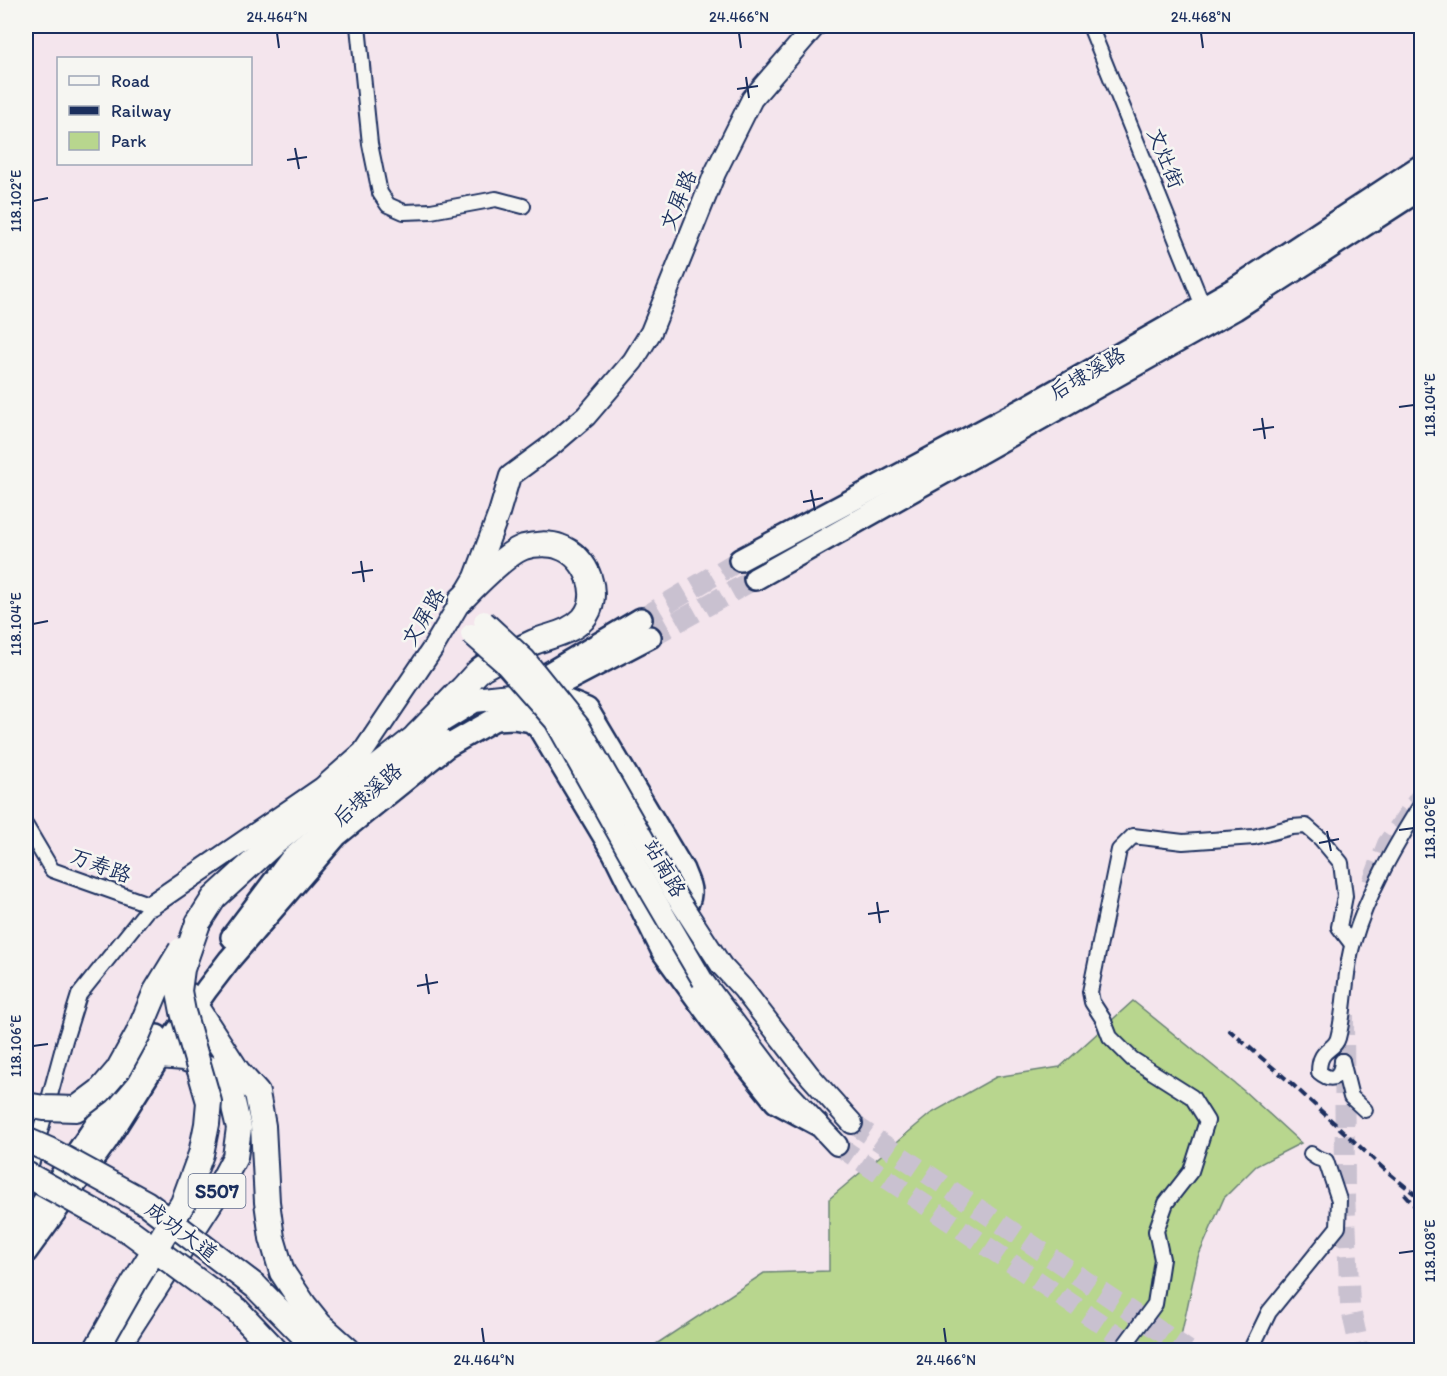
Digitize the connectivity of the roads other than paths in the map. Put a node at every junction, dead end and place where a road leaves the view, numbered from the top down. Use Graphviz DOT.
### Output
graph roads {
  1 [pos="358,26"];
  2 [pos="815,26"];
  3 [pos="1090,26"];
  4 [pos="1422,165"];
  5 [pos="1422,188"];
  6 [pos="524,206"];
  7 [pos="1203,306"];
  8 [pos="740,560"];
  9 [pos="755,579"];
  10 [pos="456,608"];
  11 [pos="478,627"];
  12 [pos="510,696"];
  13 [pos="555,696"];
  14 [pos="495,719"];
  15 [pos="417,735"];
  16 [pos="1422,803"];
  17 [pos="26,826"];
  18 [pos="631,888"];
  19 [pos="151,905"];
  20 [pos="198,923"];
  21 [pos="1352,944"];
  22 [pos="192,1000"];
  23 [pos="1339,1032"];
  24 [pos="157,1048"];
  25 [pos="1342,1061"];
  26 [pos="238,1072"];
  27 [pos="26,1105"];
  28 [pos="1365,1110"];
  29 [pos="852,1123"];
  30 [pos="817,1124"];
  31 [pos="26,1140"];
  32 [pos="837,1145"];
  33 [pos="1311,1154"];
  34 [pos="26,1174"];
  35 [pos="26,1186"];
  36 [pos="26,1227"];
  37 [pos="26,1252"];
  38 [pos="242,1316"];
  39 [pos="96,1350"];
  40 [pos="117,1350"];
  41 [pos="129,1350"];
  42 [pos="267,1350"];
  43 [pos="275,1350"];
  44 [pos="318,1350"];
  45 [pos="348,1350"];
  46 [pos="1121,1350"];
  47 [pos="1253,1350"];
  1 -- 6 [label="street"];
  2 -- 10 [label="main road, 文屏路"];
  3 -- 7 [label="street, 文灶街"];
  4 -- 7 [label="main road, 后埭溪路"];
  5 -- 9 [label="main road, 后埭溪路"];
  7 -- 8 [label="main road, 后埭溪路"];
  10 -- 11 [label="main road, 站南路"];
  10 -- 15 [label="highway"];
  10 -- 19 [label="main road, 文屏路"];
  11 -- 13 [label="main road, 站南路, bridge"];
  11 -- 30 [label="main road, 站南路, bridge"];
  12 -- 14 [label="main road, 后埭溪路"];
  12 -- 15 [label="highway"];
  12 -- 22 [label="main road, 后埭溪路"];
  13 -- 18 [label="main road"];
  13 -- 29 [label="main road, 站南路, bridge"];
  14 -- 18 [label="main road"];
  14 -- 22 [label="main road"];
  15 -- 20 [label="highway"];
  16 -- 21 [label="street"];
  17 -- 19 [label="street, 万寿路"];
  18 -- 30 [label="main road"];
  19 -- 35 [label="street, 文屏路"];
  20 -- 27 [label="highway, bridge"];
  20 -- 39 [label="highway, bridge"];
  21 -- 23 [label="street"];
  21 -- 46 [label="street"];
  22 -- 24 [label="main road"];
  22 -- 26 [label="highway"];
  23 -- 25 [label="street"];
  23 -- 25 [label="street"];
  24 -- 36 [label="main road"];
  24 -- 37 [label="main road"];
  24 -- 40 [label="highway, S507"];
  25 -- 28 [label="street"];
  26 -- 41 [label="highway"];
  26 -- 45 [label="highway, S507"];
  30 -- 32 [label="main road, 站南路"];
  31 -- 44 [label="highway, 成功大道, bridge"];
  33 -- 47 [label="street"];
  34 -- 38 [label="highway, 成功大道, bridge"];
  38 -- 42 [label="highway"];
  38 -- 43 [label="highway, 成功大道"];
}
